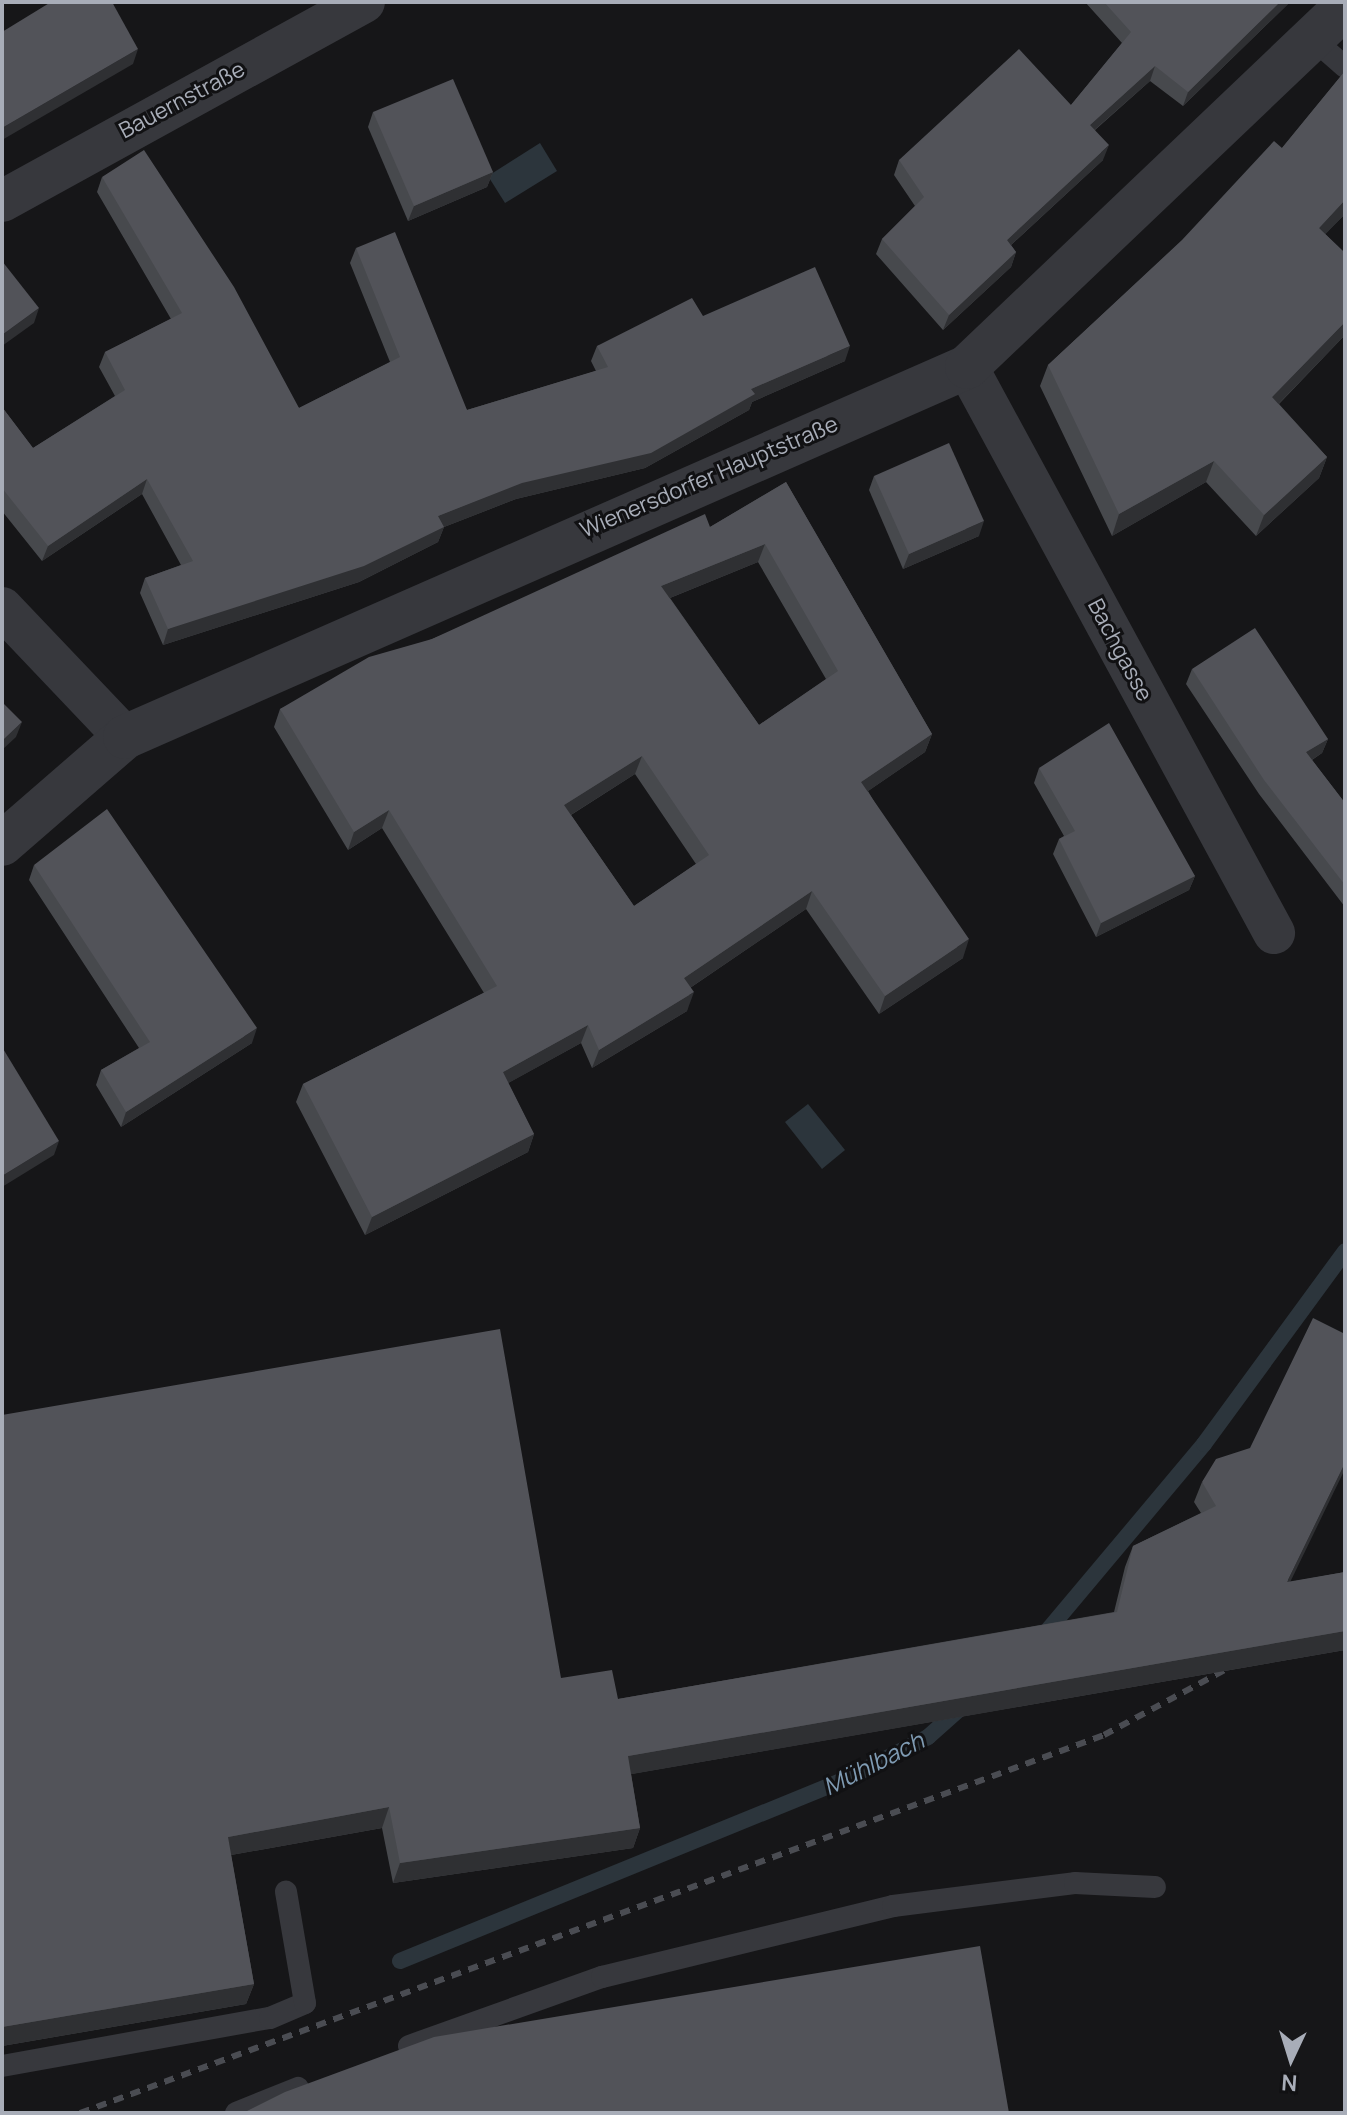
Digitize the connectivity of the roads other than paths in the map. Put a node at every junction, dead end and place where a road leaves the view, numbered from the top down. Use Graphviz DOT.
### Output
graph roads {
  1 [pos="364,2"];
  2 [pos="1345,7"];
  3 [pos="1312,38"];
  4 [pos="1345,67"];
  5 [pos="2,201"];
  6 [pos="967,367"];
  7 [pos="2,608"];
  8 [pos="125,737"];
  9 [pos="2,844"];
  10 [pos="1274,933"];
  11 [pos="1155,1887"];
  12 [pos="286,1892"];
  13 [pos="379,2057"];
  14 [pos="2,2066"];
  15 [pos="321,2079"];
  16 [pos="236,2113"];
  1 -- 5 [label="street, Bauernstraße"];
  2 -- 3 [label="street, Wienersdorfer Hauptstraße"];
  3 -- 4 [label="lane"];
  3 -- 6 [label="street, Wienersdorfer Hauptstraße"];
  6 -- 8 [label="street, Wienersdorfer Hauptstraße"];
  6 -- 10 [label="street, Bachgasse"];
  7 -- 8 [label="street"];
  8 -- 9 [label="street, Wienersdorfer Hauptstraße"];
  11 -- 13 [label="lane"];
  12 -- 14 [label="lane"];
  15 -- 16 [label="lane"];
}
